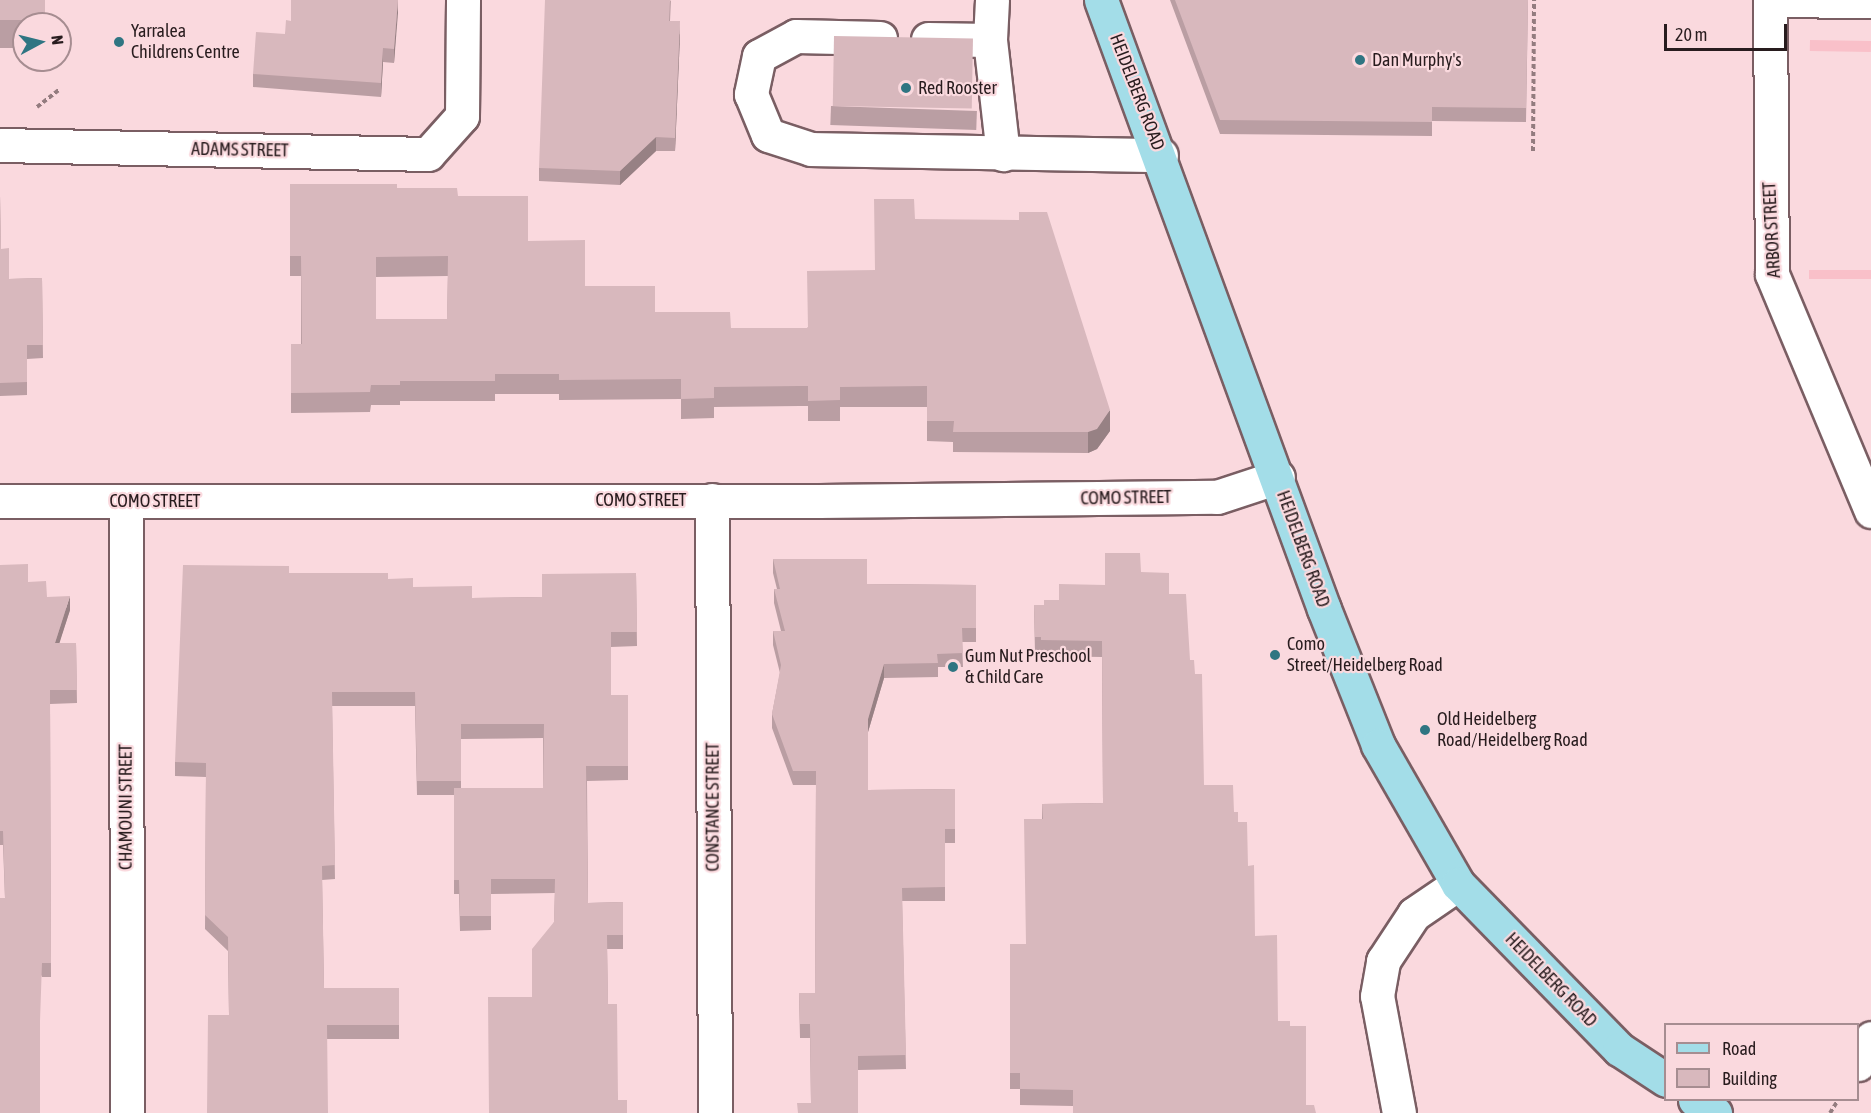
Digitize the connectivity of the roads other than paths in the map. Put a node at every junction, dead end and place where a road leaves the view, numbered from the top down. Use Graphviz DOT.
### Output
graph roads {
  1 [pos="463,0"];
  2 [pos="992,0"];
  3 [pos="1101,0"];
  4 [pos="1770,0"];
  5 [pos="1871,2"];
  6 [pos="990,40"];
  7 [pos="0,145"];
  8 [pos="1003,154"];
  9 [pos="1161,155"];
  10 [pos="1278,477"];
  11 [pos="712,500"];
  12 [pos="0,501"];
  13 [pos="126,502"];
  14 [pos="1871,511"];
  15 [pos="1458,884"];
  16 [pos="1871,1038"];
  17 [pos="1859,1060"];
  18 [pos="1664,1079"];
  19 [pos="1697,1101"];
  20 [pos="127,1113"];
  21 [pos="715,1113"];
  22 [pos="1399,1113"];
  23 [pos="1715,1113"];
  1 -- 7 [label="street, ADAMS STREET"];
  2 -- 6 [label="street"];
  3 -- 9 [label="main road, HEIDELBERG ROAD"];
  4 -- 5 [label="street"];
  4 -- 14 [label="street, ARBOR STREET"];
  6 -- 8 [label="street"];
  6 -- 8 [label="street"];
  8 -- 9 [label="street"];
  9 -- 10 [label="main road, HEIDELBERG ROAD"];
  10 -- 11 [label="street, COMO STREET"];
  10 -- 15 [label="main road, HEIDELBERG ROAD"];
  11 -- 13 [label="street, COMO STREET"];
  11 -- 21 [label="street, CONSTANCE STREET"];
  12 -- 13 [label="street, COMO STREET"];
  13 -- 20 [label="street, CHAMOUNI STREET"];
  15 -- 18 [label="main road, HEIDELBERG ROAD"];
  15 -- 22 [label="street"];
  16 -- 17 [label="street"];
  19 -- 23 [label="main road"];
}
